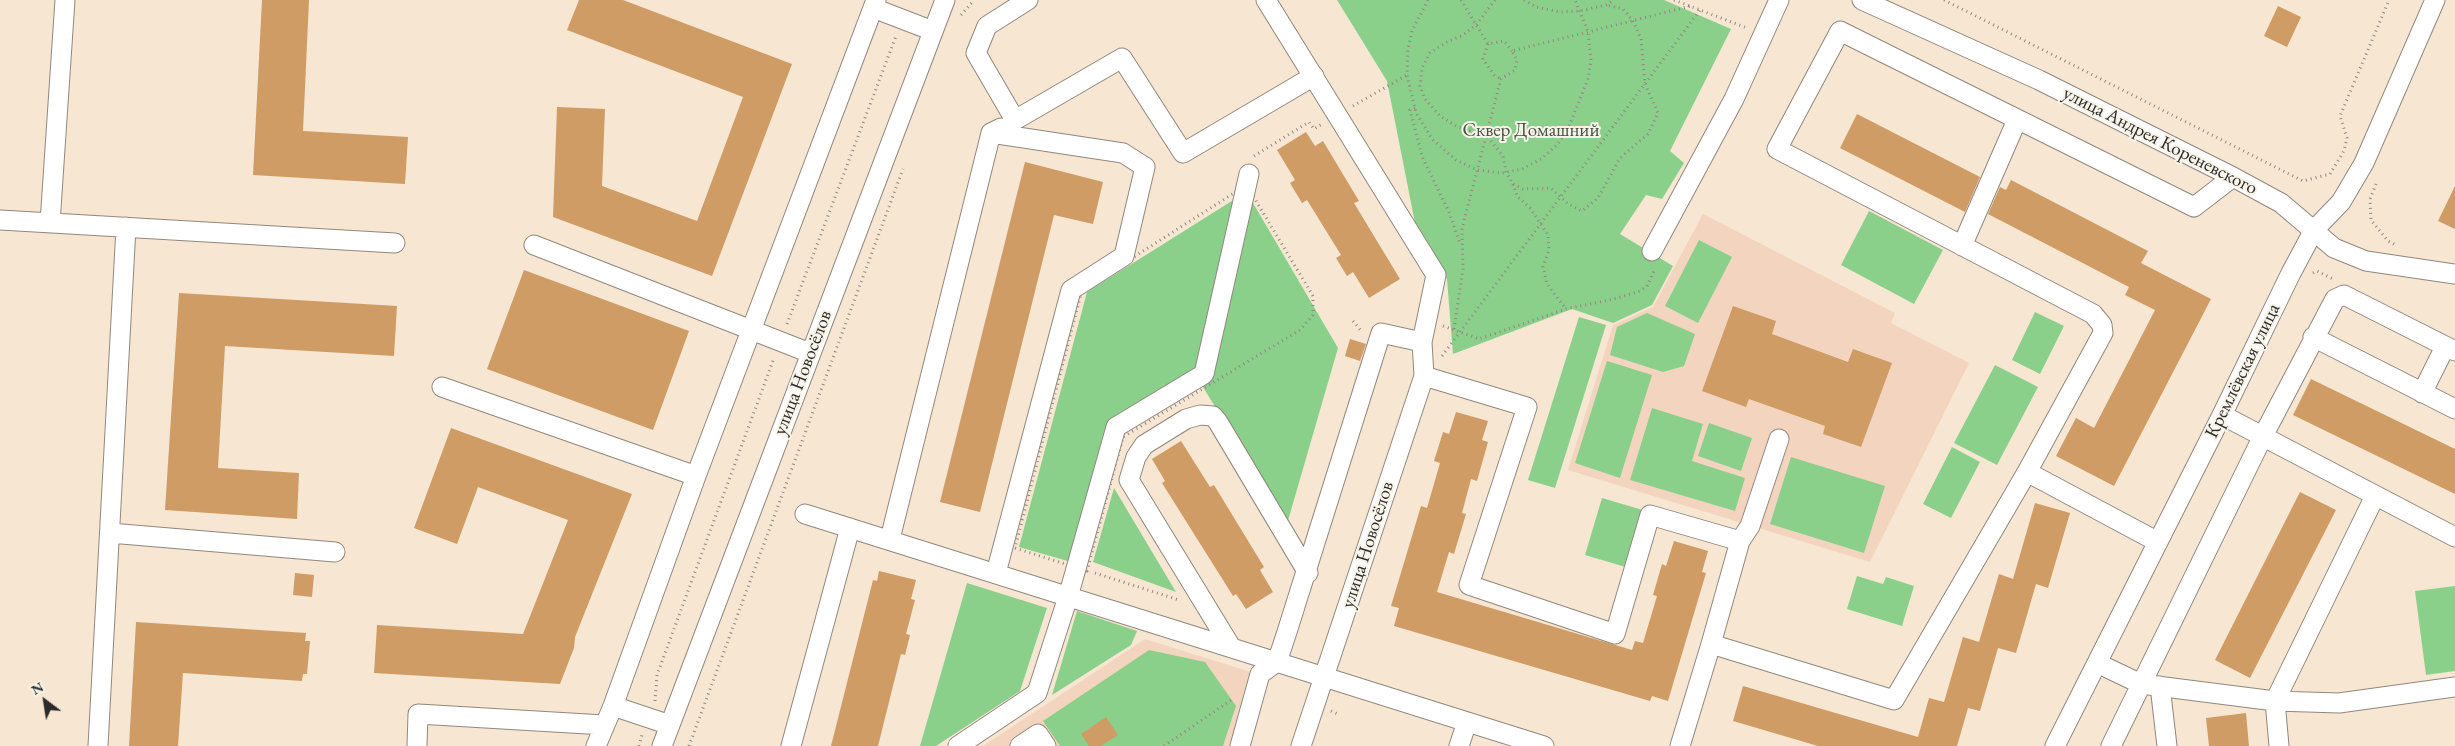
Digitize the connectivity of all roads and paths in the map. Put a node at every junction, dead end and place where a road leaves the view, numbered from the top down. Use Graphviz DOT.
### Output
graph roads {
  1 [pos="65,0"];
  2 [pos="945,0"];
  3 [pos="966,0"];
  4 [pos="974,0"];
  5 [pos="1028,0"];
  6 [pos="1266,0"];
  7 [pos="1428,0"];
  8 [pos="1461,0"];
  9 [pos="1495,0"];
  10 [pos="1524,0"];
  11 [pos="1576,0"];
  12 [pos="1614,0"];
  13 [pos="1674,0"];
  14 [pos="1779,0"];
  15 [pos="1862,0"];
  16 [pos="1944,0"];
  17 [pos="2389,0"];
  18 [pos="2434,0"];
  19 [pos="875,4"];
  20 [pos="1606,5"];
  21 [pos="1690,6"];
  22 [pos="1700,10"];
  23 [pos="1580,11"];
  24 [pos="961,15"];
  25 [pos="902,19"];
  26 [pos="1633,21"];
  27 [pos="957,24"];
  28 [pos="1476,25"];
  29 [pos="933,31"];
  30 [pos="1588,32"];
  31 [pos="1764,35"];
  32 [pos="1488,44"];
  33 [pos="1512,51"];
  34 [pos="1407,75"];
  35 [pos="1314,76"];
  36 [pos="1501,79"];
  37 [pos="1645,84"];
  38 [pos="1415,108"];
  39 [pos="1337,115"];
  40 [pos="1015,120"];
  41 [pos="2017,120"];
  42 [pos="991,133"];
  43 [pos="1486,135"];
  44 [pos="906,163"];
  45 [pos="1250,166"];
  46 [pos="1477,170"];
  47 [pos="1506,172"];
  48 [pos="2233,177"];
  49 [pos="2378,177"];
  50 [pos="1513,184"];
  51 [pos="1244,193"];
  52 [pos="1561,197"];
  53 [pos="0,220"];
  54 [pos="50,223"];
  55 [pos="1541,224"];
  56 [pos="126,227"];
  57 [pos="2314,230"];
  58 [pos="395,243"];
  59 [pos="534,246"];
  60 [pos="1962,246"];
  61 [pos="2397,246"];
  62 [pos="1461,248"];
  63 [pos="1652,251"];
  64 [pos="2455,274"];
  65 [pos="1566,309"];
  66 [pos="1353,321"];
  67 [pos="1427,321"];
  68 [pos="1454,329"];
  69 [pos="752,330"];
  70 [pos="1462,331"];
  71 [pos="2314,337"];
  72 [pos="781,342"];
  73 [pos="1422,342"];
  74 [pos="2450,349"];
  75 [pos="1376,350"];
  76 [pos="810,353"];
  77 [pos="1424,369"];
  78 [pos="442,387"];
  79 [pos="2422,392"];
  80 [pos="2455,409"];
  81 [pos="2222,415"];
  82 [pos="2263,436"];
  83 [pos="1779,439"];
  84 [pos="2027,472"];
  85 [pos="696,476"];
  86 [pos="2376,496"];
  87 [pos="805,514"];
  88 [pos="850,528"];
  89 [pos="110,533"];
  90 [pos="2455,537"];
  91 [pos="890,539"];
  92 [pos="1740,541"];
  93 [pos="2158,542"];
  94 [pos="335,552"];
  95 [pos="1076,567"];
  96 [pos="996,573"];
  97 [pos="1308,573"];
  98 [pos="1068,597"];
  99 [pos="1710,644"];
  100 [pos="1231,647"];
  101 [pos="1277,662"];
  102 [pos="2097,663"];
  103 [pos="1324,677"];
  104 [pos="2141,684"];
  105 [pos="2160,686"];
  106 [pos="2455,687"];
  107 [pos="2275,701"];
  108 [pos="613,706"];
  109 [pos="648,717"];
  110 [pos="1467,722"];
  111 [pos="670,724"];
  112 [pos="604,725"];
  113 [pos="98,746"];
  114 [pos="417,746"];
  115 [pos="596,746"];
  116 [pos="639,746"];
  117 [pos="662,746"];
  118 [pos="689,746"];
  119 [pos="791,746"];
  120 [pos="958,746"];
  121 [pos="1020,746"];
  122 [pos="1046,746"];
  123 [pos="1240,746"];
  124 [pos="1301,746"];
  125 [pos="1459,746"];
  126 [pos="1544,746"];
  127 [pos="1680,746"];
  128 [pos="2055,746"];
  129 [pos="2111,746"];
  130 [pos="2167,746"];
  131 [pos="2280,746"];
  1 -- 54 [label="street"];
  2 -- 29 [label="street, улица Новосёлов"];
  3 -- 24 [label="path"];
  4 -- 24 [label="path"];
  5 -- 40 [label="street"];
  6 -- 35 [label="street, улица Новосёлов"];
  7 -- 34 [label="path"];
  8 -- 28 [label="path"];
  9 -- 28 [label="path"];
  10 -- 23 [label="path"];
  11 -- 23 [label="path"];
  12 -- 20 [label="path"];
  13 -- 21 [label="path"];
  14 -- 31 [label="street"];
  15 -- 48 [label="street, улица Андрея Кореневского"];
  16 -- 17 [label="path"];
  18 -- 57 [label="street, Кремлёвская улица"];
  19 -- 25 [label="street"];
  19 -- 69 [label="street"];
  20 -- 23 [label="path"];
  20 -- 26 [label="path"];
  21 -- 22 [label="path"];
  21 -- 26 [label="path"];
  22 -- 31 [label="path"];
  22 -- 37 [label="path"];
  23 -- 30 [label="path"];
  24 -- 27 [label="path"];
  25 -- 29 [label="street"];
  25 -- 72 [label="path"];
  26 -- 30 [label="path"];
  26 -- 37 [label="path"];
  28 -- 32 [label="path"];
  28 -- 43 [label="path"];
  29 -- 76 [label="street, улица Новосёлов"];
  30 -- 33 [label="path"];
  30 -- 47 [label="path"];
  31 -- 63 [label="street"];
  32 -- 33 [label="path"];
  32 -- 36 [label="path"];
  33 -- 36 [label="path"];
  34 -- 38 [label="path"];
  34 -- 39 [label="path"];
  35 -- 39 [label="street, улица Новосёлов"];
  35 -- 40 [label="street"];
  36 -- 43 [label="path"];
  37 -- 52 [label="path"];
  37 -- 52 [label="path"];
  38 -- 46 [label="path"];
  38 -- 62 [label="path"];
  39 -- 45 [label="path"];
  39 -- 67 [label="street, улица Новосёлов"];
  40 -- 42 [label="street"];
  41 -- 48 [label="street"];
  41 -- 60 [label="street"];
  41 -- 60 [label="street"];
  42 -- 91 [label="street"];
  42 -- 96 [label="street"];
  43 -- 46 [label="path"];
  43 -- 47 [label="path"];
  44 -- 118 [label="path"];
  45 -- 51 [label="street"];
  46 -- 47 [label="path"];
  46 -- 62 [label="path"];
  47 -- 50 [label="path"];
  48 -- 57 [label="street, улица Андрея Кореневского"];
  49 -- 61 [label="path"];
  50 -- 52 [label="path"];
  50 -- 55 [label="path"];
  51 -- 95 [label="street"];
  51 -- 95 [label="path"];
  51 -- 95 [label="path"];
  52 -- 55 [label="path"];
  53 -- 54 [label="street"];
  54 -- 56 [label="street"];
  55 -- 65 [label="path"];
  55 -- 70 [label="path"];
  56 -- 58 [label="street"];
  56 -- 89 [label="street"];
  57 -- 64 [label="street, улица Андрея Кореневского"];
  57 -- 81 [label="street, Кремлёвская улица"];
  59 -- 69 [label="street"];
  60 -- 84 [label="street"];
  62 -- 68 [label="path"];
  63 -- 65 [label="path"];
  65 -- 70 [label="path"];
  66 -- 75 [label="path"];
  67 -- 68 [label="path"];
  67 -- 73 [label="street, улица Новосёлов"];
  68 -- 70 [label="path"];
  69 -- 72 [label="street"];
  69 -- 85 [label="street"];
  70 -- 77 [label="path"];
  71 -- 74 [label="street"];
  71 -- 79 [label="street"];
  71 -- 82 [label="street"];
  72 -- 76 [label="street"];
  72 -- 109 [label="path"];
  73 -- 75 [label="street"];
  73 -- 77 [label="street, улица Новосёлов"];
  74 -- 79 [label="street"];
  75 -- 97 [label="street"];
  76 -- 111 [label="street, улица Новосёлов"];
  77 -- 92 [label="street"];
  77 -- 103 [label="street, улица Новосёлов"];
  78 -- 85 [label="street"];
  79 -- 80 [label="street"];
  81 -- 82 [label="street"];
  81 -- 93 [label="street, Кремлёвская улица"];
  82 -- 86 [label="street"];
  82 -- 104 [label="street"];
  83 -- 92 [label="street"];
  84 -- 93 [label="street"];
  84 -- 99 [label="street"];
  85 -- 108 [label="street"];
  86 -- 90 [label="street"];
  86 -- 107 [label="street"];
  87 -- 88 [label="street"];
  88 -- 91 [label="street"];
  88 -- 119 [label="street"];
  89 -- 94 [label="street"];
  89 -- 113 [label="street"];
  91 -- 96 [label="street"];
  92 -- 99 [label="street"];
  93 -- 102 [label="street, Кремлёвская улица"];
  95 -- 98 [label="street"];
  96 -- 98 [label="street"];
  97 -- 100 [label="street"];
  97 -- 101 [label="street"];
  98 -- 100 [label="street"];
  98 -- 120 [label="street"];
  99 -- 127 [label="street"];
  100 -- 101 [label="street"];
  101 -- 103 [label="street"];
  101 -- 123 [label="street"];
  102 -- 104 [label="street"];
  102 -- 128 [label="street, Кремлёвская улица"];
  103 -- 110 [label="street"];
  103 -- 124 [label="street, улица Новосёлов"];
  104 -- 105 [label="street"];
  104 -- 129 [label="street"];
  105 -- 107 [label="street"];
  105 -- 130 [label="street"];
  106 -- 107 [label="street"];
  107 -- 131 [label="street"];
  108 -- 109 [label="street"];
  108 -- 112 [label="street"];
  109 -- 111 [label="street"];
  109 -- 116 [label="path"];
  110 -- 125 [label="street"];
  110 -- 126 [label="street"];
  111 -- 117 [label="street, улица Новосёлов"];
  112 -- 114 [label="street"];
  112 -- 115 [label="street"];
  121 -- 122 [label="street"];
}
